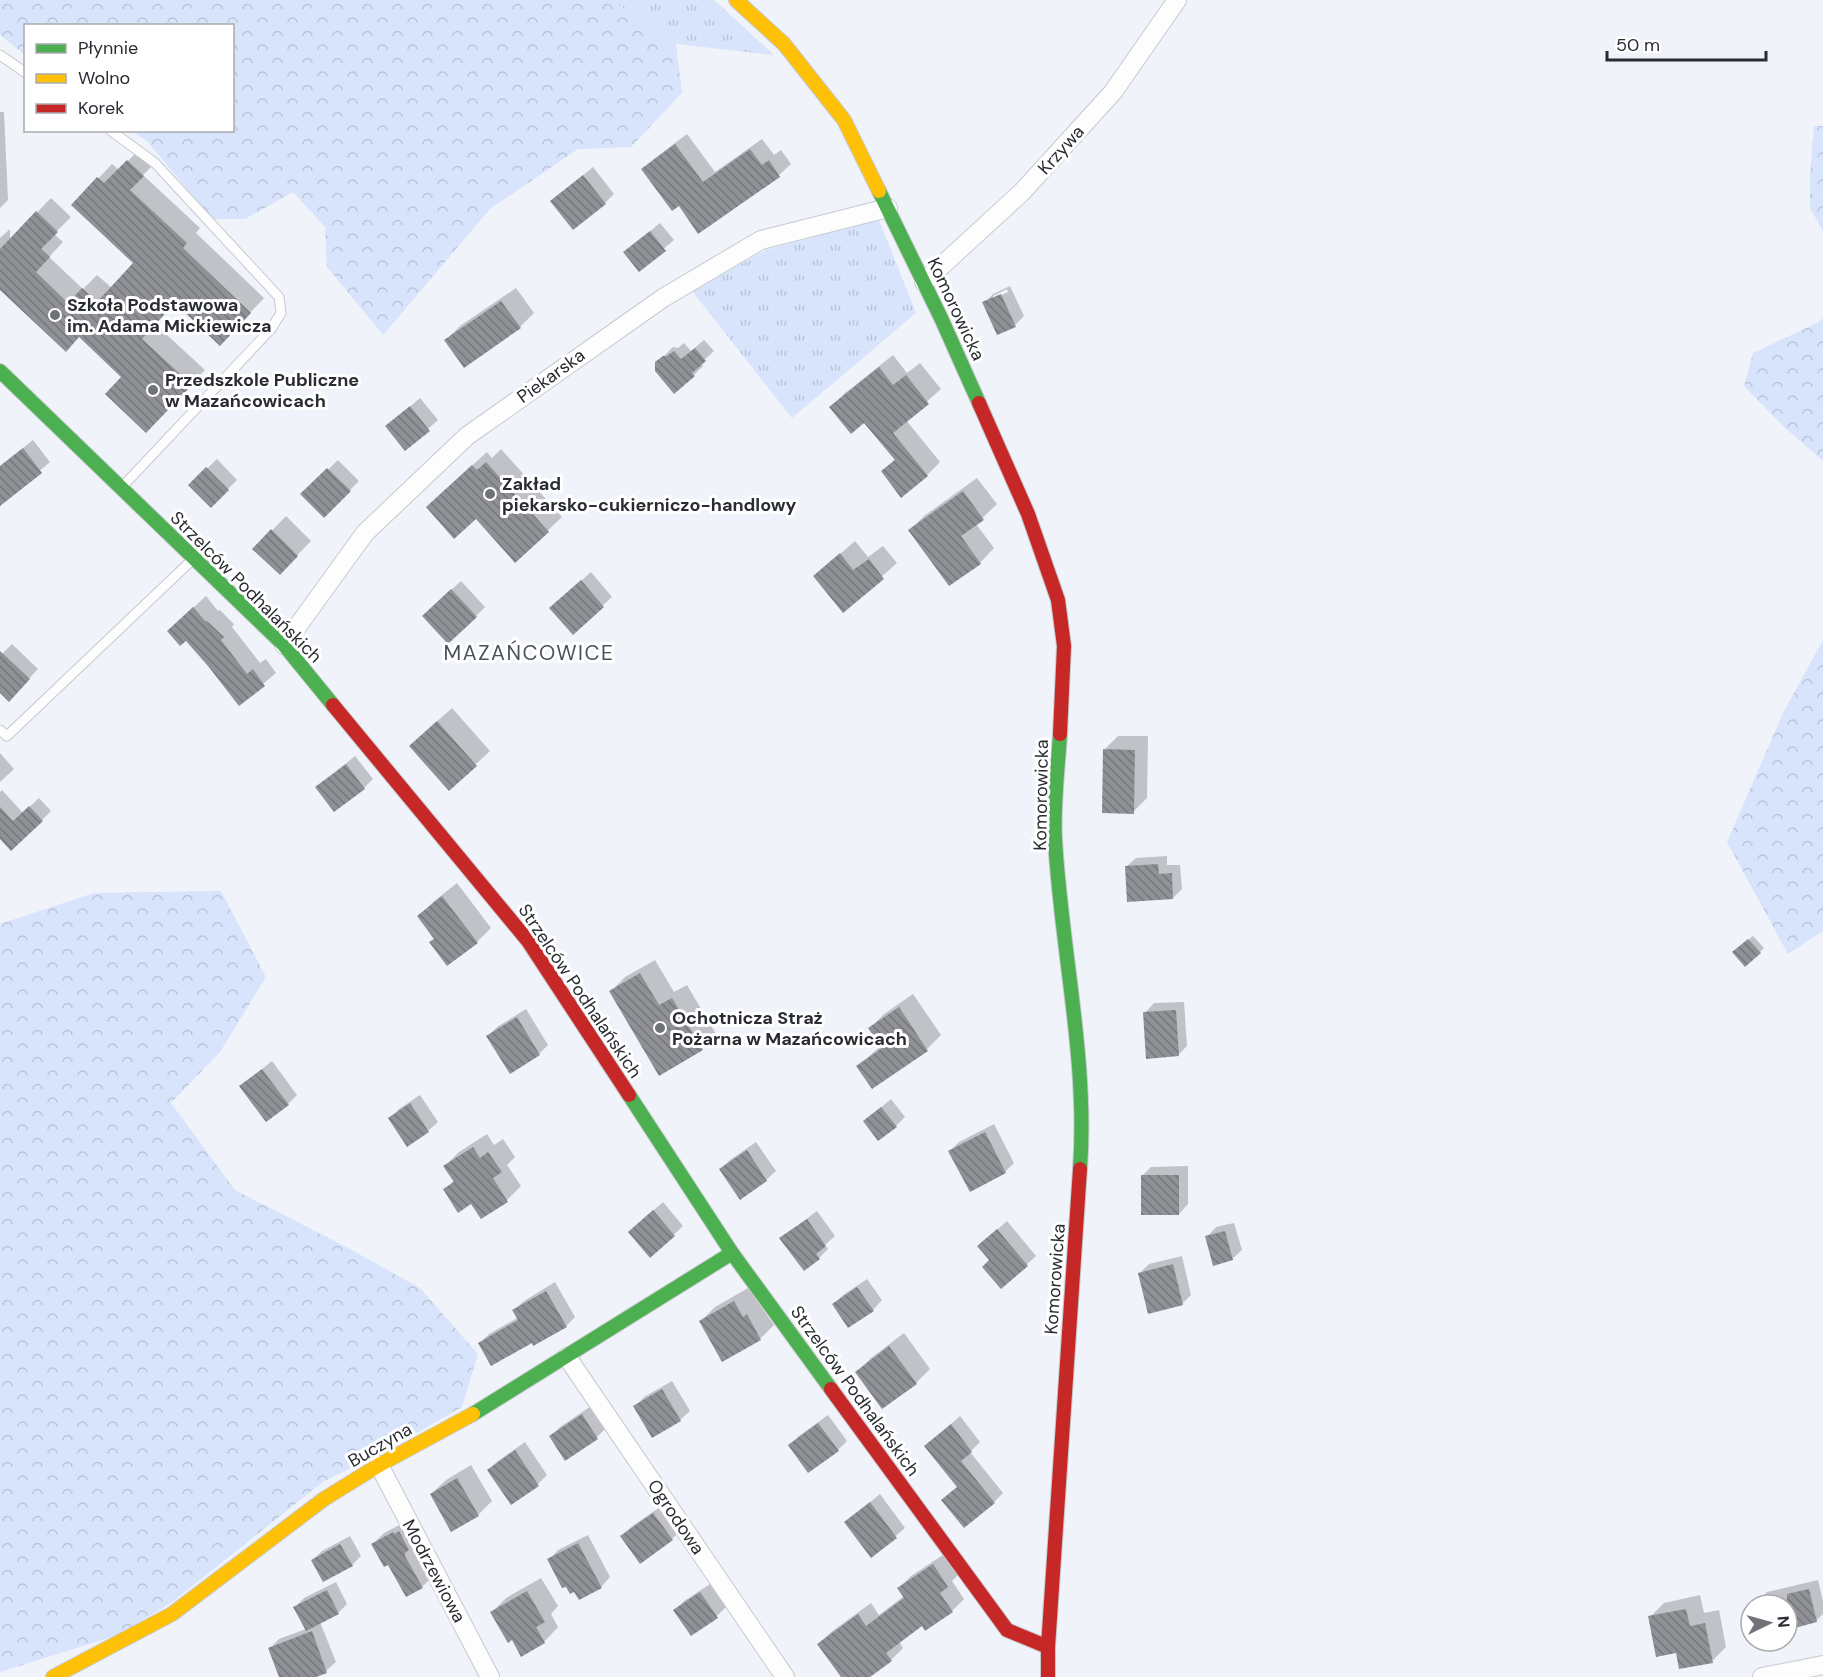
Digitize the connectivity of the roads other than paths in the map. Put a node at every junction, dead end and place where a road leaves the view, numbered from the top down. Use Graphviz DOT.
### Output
graph roads {
  1 [pos="736,0"];
  2 [pos="1177,0"];
  3 [pos="0,56"];
  4 [pos="24,72"];
  5 [pos="113,132"];
  6 [pos="888,208"];
  7 [pos="924,282"];
  8 [pos="0,371"];
  9 [pos="121,488"];
  10 [pos="194,558"];
  11 [pos="284,645"];
  12 [pos="0,730"];
  13 [pos="732,1253"];
  14 [pos="567,1357"];
  15 [pos="379,1465"];
  16 [pos="1048,1647"];
  17 [pos="1823,1665"];
  18 [pos="53,1677"];
  19 [pos="490,1677"];
  20 [pos="785,1677"];
  21 [pos="1048,1677"];
  22 [pos="1762,1677"];
  1 -- 6 [label="street, Komorowicka"];
  2 -- 7 [label="street, Krzywa"];
  3 -- 4 [label="lane"];
  5 -- 9 [label="lane"];
  6 -- 7 [label="street, Komorowicka"];
  6 -- 11 [label="street, Piekarska"];
  7 -- 16 [label="street, Komorowicka"];
  8 -- 9 [label="street, Strzelców Podhalańskich"];
  9 -- 10 [label="street, Strzelców Podhalańskich"];
  10 -- 11 [label="street, Strzelców Podhalańskich"];
  10 -- 12 [label="lane"];
  11 -- 13 [label="street, Strzelców Podhalańskich"];
  13 -- 14 [label="street, Buczyna"];
  13 -- 16 [label="street, Strzelców Podhalańskich"];
  14 -- 15 [label="street, Buczyna"];
  14 -- 20 [label="street, Ogrodowa"];
  15 -- 18 [label="street, Buczyna"];
  15 -- 19 [label="street, Modrzewiowa"];
  16 -- 21 [label="street, Komorowicka"];
  17 -- 22 [label="street"];
}
